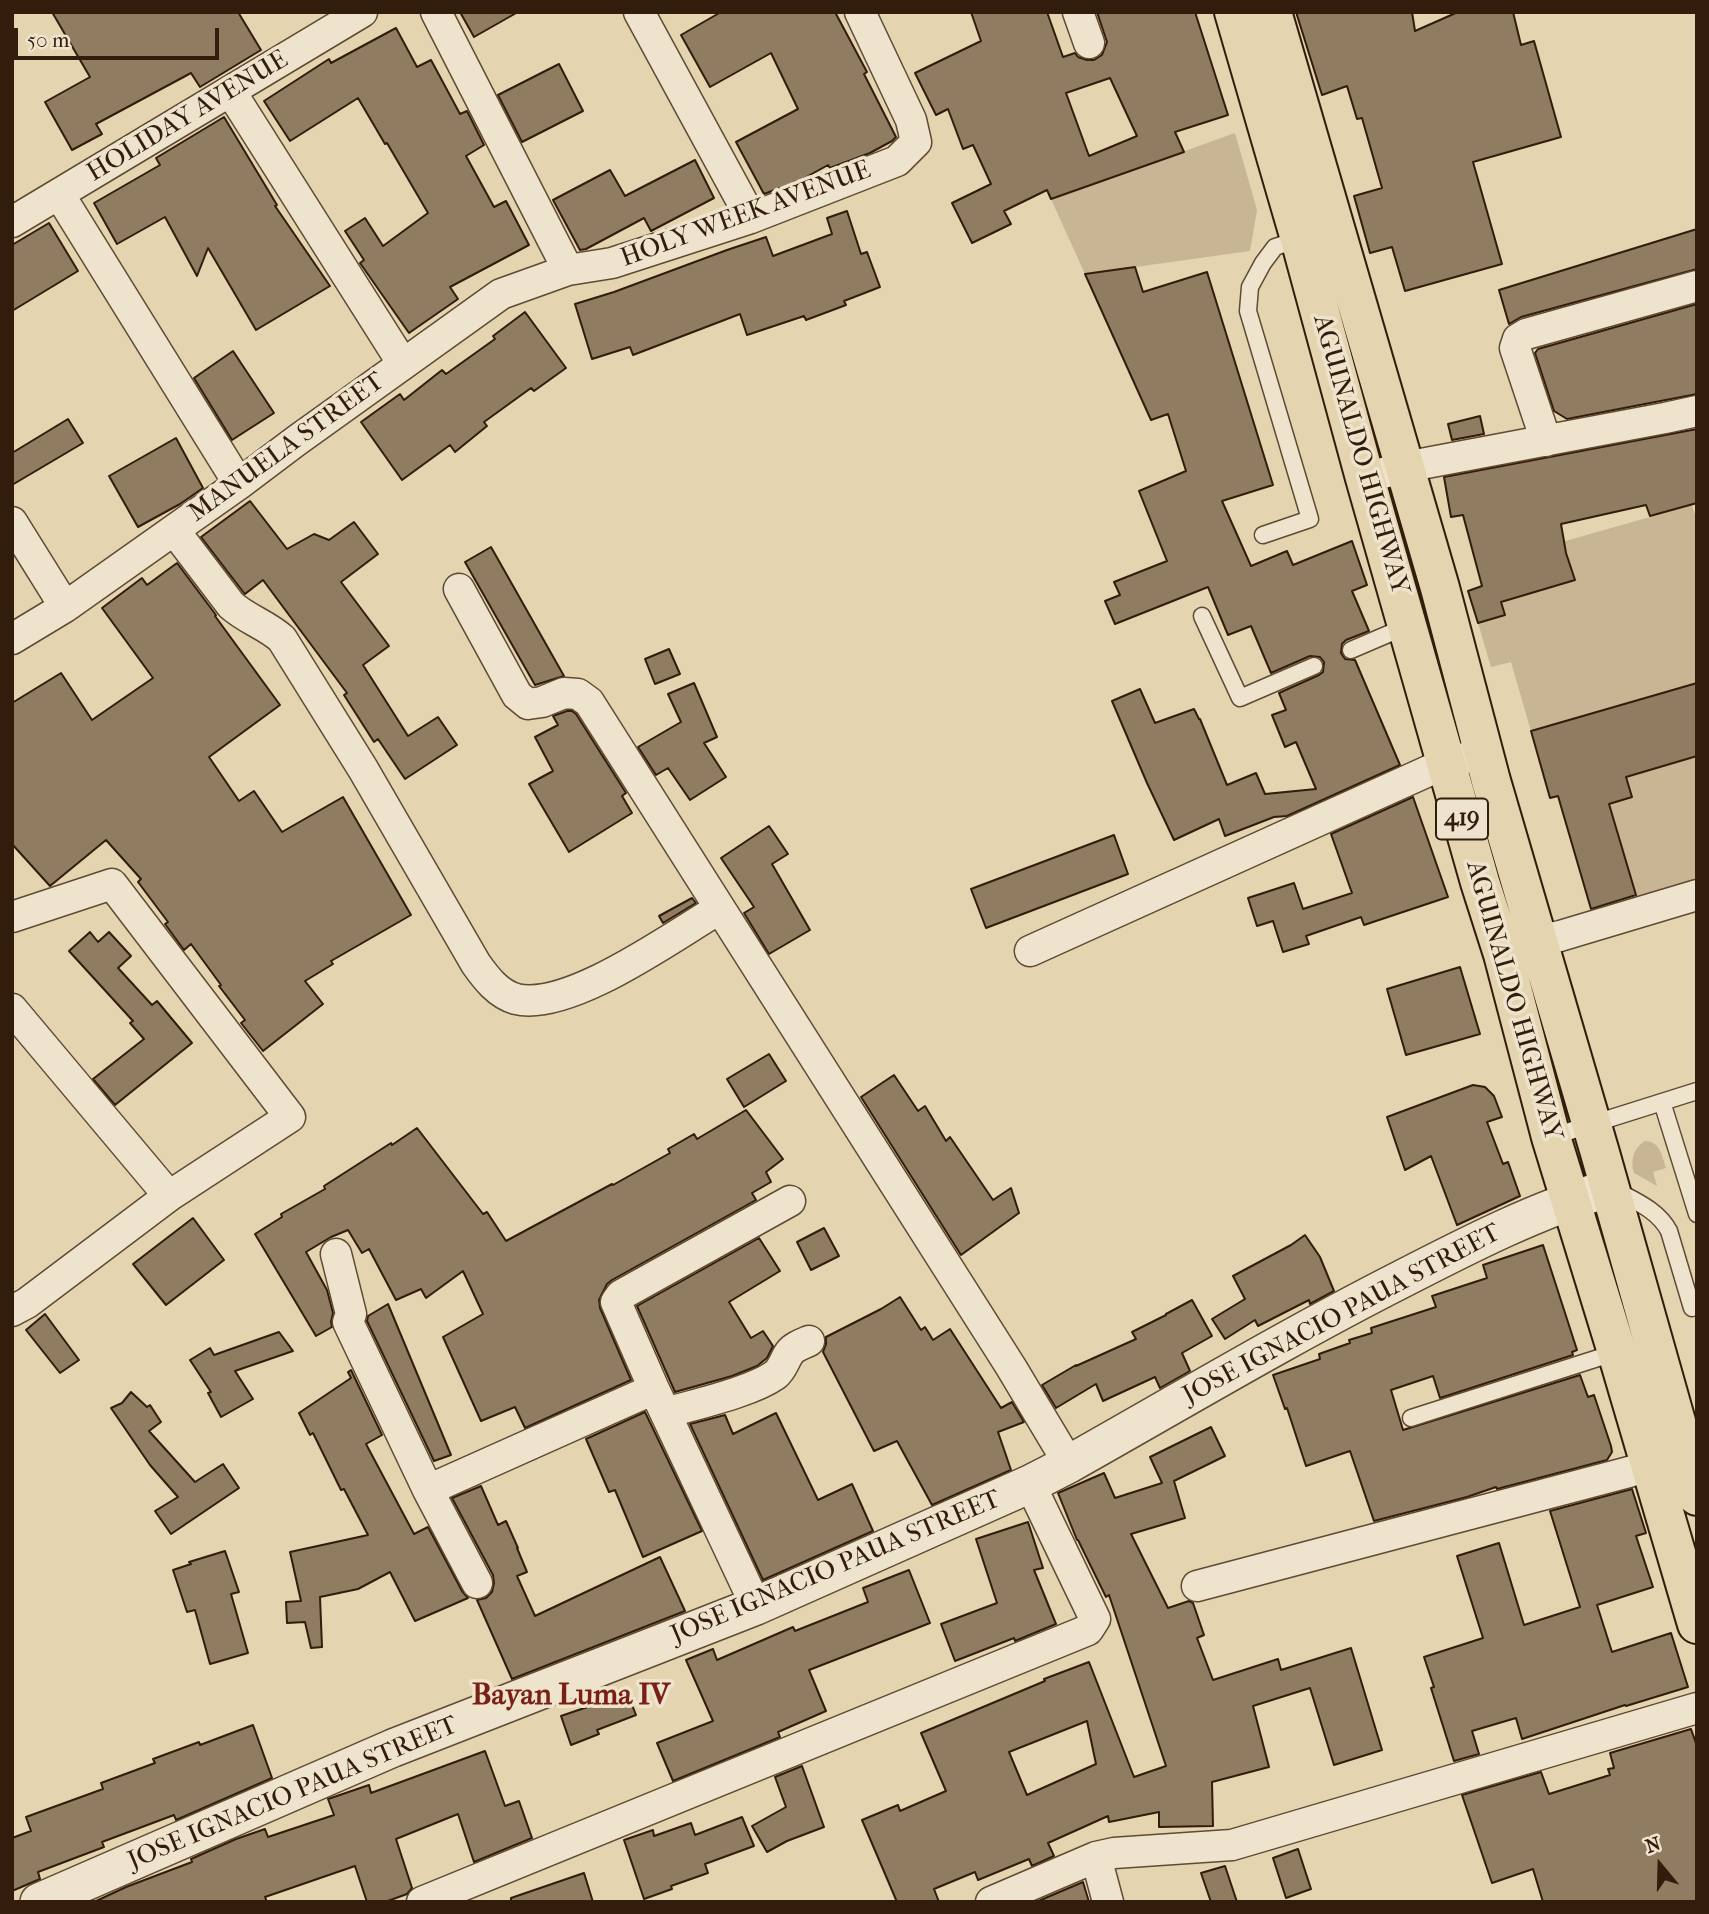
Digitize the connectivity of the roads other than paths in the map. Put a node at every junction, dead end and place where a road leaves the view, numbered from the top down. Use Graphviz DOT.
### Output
graph roads {
  1 [pos="362,12"];
  2 [pos="436,12"];
  3 [pos="639,12"];
  4 [pos="860,12"];
  5 [pos="1078,12"];
  6 [pos="1234,12"];
  7 [pos="1272,12"];
  8 [pos="1089,43"];
  9 [pos="231,92"];
  10 [pos="59,194"];
  11 [pos="751,218"];
  12 [pos="12,222"];
  13 [pos="1300,239"];
  14 [pos="568,270"];
  15 [pos="1697,286"];
  16 [pos="403,364"];
  17 [pos="1697,411"];
  18 [pos="1546,441"];
  19 [pos="1405,467"];
  20 [pos="1365,478"];
  21 [pos="239,484"];
  22 [pos="12,522"];
  23 [pos="174,530"];
  24 [pos="1264,535"];
  25 [pos="459,589"];
  26 [pos="65,607"];
  27 [pos="1202,616"];
  28 [pos="1407,626"];
  29 [pos="12,639"];
  30 [pos="1350,650"];
  31 [pos="1314,666"];
  32 [pos="1483,753"];
  33 [pos="1446,763"];
  34 [pos="1697,895"];
  35 [pos="719,909"];
  36 [pos="12,917"];
  37 [pos="1520,947"];
  38 [pos="1030,951"];
  39 [pos="12,1009"];
  40 [pos="1697,1091"];
  41 [pos="1662,1102"];
  42 [pos="1591,1124"];
  43 [pos="1551,1137"];
  44 [pos="1610,1188"];
  45 [pos="169,1196"];
  46 [pos="1569,1200"];
  47 [pos="790,1201"];
  48 [pos="1697,1214"];
  49 [pos="336,1254"];
  50 [pos="17,1298"];
  51 [pos="1692,1308"];
  52 [pos="809,1341"];
  53 [pos="1617,1352"];
  54 [pos="660,1401"];
  55 [pos="1411,1418"];
  56 [pos="1668,1459"];
  57 [pos="1069,1464"];
  58 [pos="1030,1484"];
  59 [pos="428,1490"];
  60 [pos="1697,1496"];
  61 [pos="1690,1574"];
  62 [pos="477,1583"];
  63 [pos="1197,1586"];
  64 [pos="755,1606"];
  65 [pos="1697,1624"];
  66 [pos="1697,1708"];
  67 [pos="1096,1857"];
  68 [pos="76,1895"];
  69 [pos="39,1902"];
  70 [pos="422,1902"];
  71 [pos="991,1902"];
  72 [pos="1108,1902"];
  1 -- 9 [label="street, HOLIDAY AVENUE"];
  2 -- 14 [label="street"];
  3 -- 11 [label="street"];
  4 -- 11 [label="street, HOLY WEEK AVENUE"];
  5 -- 8 [label="street"];
  6 -- 13 [label="highway, AGUINALDO HIGHWAY / 419"];
  7 -- 19 [label="highway, AGUINALDO HIGHWAY / 419"];
  9 -- 10 [label="street, HOLIDAY AVENUE"];
  9 -- 16 [label="street"];
  10 -- 12 [label="street, HOLIDAY AVENUE"];
  10 -- 21 [label="street"];
  11 -- 14 [label="street, HOLY WEEK AVENUE"];
  13 -- 20 [label="highway, AGUINALDO HIGHWAY / 419"];
  13 -- 24 [label="lane"];
  14 -- 16 [label="street, MANUELA STREET"];
  15 -- 18 [label="street"];
  16 -- 21 [label="street, MANUELA STREET"];
  17 -- 18 [label="street"];
  18 -- 19 [label="street"];
  19 -- 20 [label="street"];
  19 -- 32 [label="highway, AGUINALDO HIGHWAY / 419"];
  20 -- 28 [label="highway, AGUINALDO HIGHWAY / 419"];
  21 -- 23 [label="street, MANUELA STREET"];
  22 -- 26 [label="street"];
  23 -- 26 [label="street, MANUELA STREET"];
  23 -- 35 [label="street"];
  25 -- 35 [label="street"];
  26 -- 29 [label="street, MANUELA STREET"];
  27 -- 31 [label="lane"];
  28 -- 30 [label="lane"];
  28 -- 33 [label="highway, AGUINALDO HIGHWAY / 419"];
  32 -- 33 [label="street"];
  32 -- 37 [label="highway, AGUINALDO HIGHWAY / 419"];
  33 -- 37 [label="highway, AGUINALDO HIGHWAY / 419"];
  33 -- 38 [label="street"];
  34 -- 37 [label="street"];
  35 -- 57 [label="street"];
  36 -- 45 [label="street"];
  37 -- 42 [label="highway, AGUINALDO HIGHWAY / 419"];
  37 -- 43 [label="highway, AGUINALDO HIGHWAY / 419"];
  39 -- 45 [label="street"];
  40 -- 41 [label="lane"];
  41 -- 42 [label="lane"];
  41 -- 48 [label="lane"];
  42 -- 43 [label="lane"];
  42 -- 44 [label="highway, AGUINALDO HIGHWAY / 419"];
  43 -- 46 [label="highway, AGUINALDO HIGHWAY / 419"];
  44 -- 46 [label="street, JOSE IGNACIO PAUA STREET"];
  44 -- 51 [label="lane"];
  44 -- 56 [label="highway, AGUINALDO HIGHWAY / 419"];
  45 -- 50 [label="street"];
  46 -- 53 [label="highway, AGUINALDO HIGHWAY / 419"];
  46 -- 57 [label="street, JOSE IGNACIO PAUA STREET"];
  47 -- 54 [label="street"];
  49 -- 59 [label="street"];
  52 -- 54 [label="street"];
  53 -- 55 [label="lane"];
  53 -- 56 [label="highway, AGUINALDO HIGHWAY / 419"];
  54 -- 59 [label="street"];
  54 -- 64 [label="street"];
  56 -- 60 [label="highway, AGUINALDO HIGHWAY / 419"];
  56 -- 61 [label="highway, AGUINALDO HIGHWAY / 419"];
  56 -- 63 [label="street"];
  57 -- 58 [label="street, JOSE IGNACIO PAUA STREET"];
  58 -- 64 [label="street, JOSE IGNACIO PAUA STREET"];
  58 -- 70 [label="street"];
  59 -- 62 [label="street"];
  61 -- 65 [label="highway, AGUINALDO HIGHWAY / 419"];
  64 -- 68 [label="street, JOSE IGNACIO PAUA STREET"];
  66 -- 67 [label="street"];
  67 -- 71 [label="street"];
  67 -- 72 [label="street"];
  68 -- 69 [label="street, JOSE IGNACIO PAUA STREET"];
}
